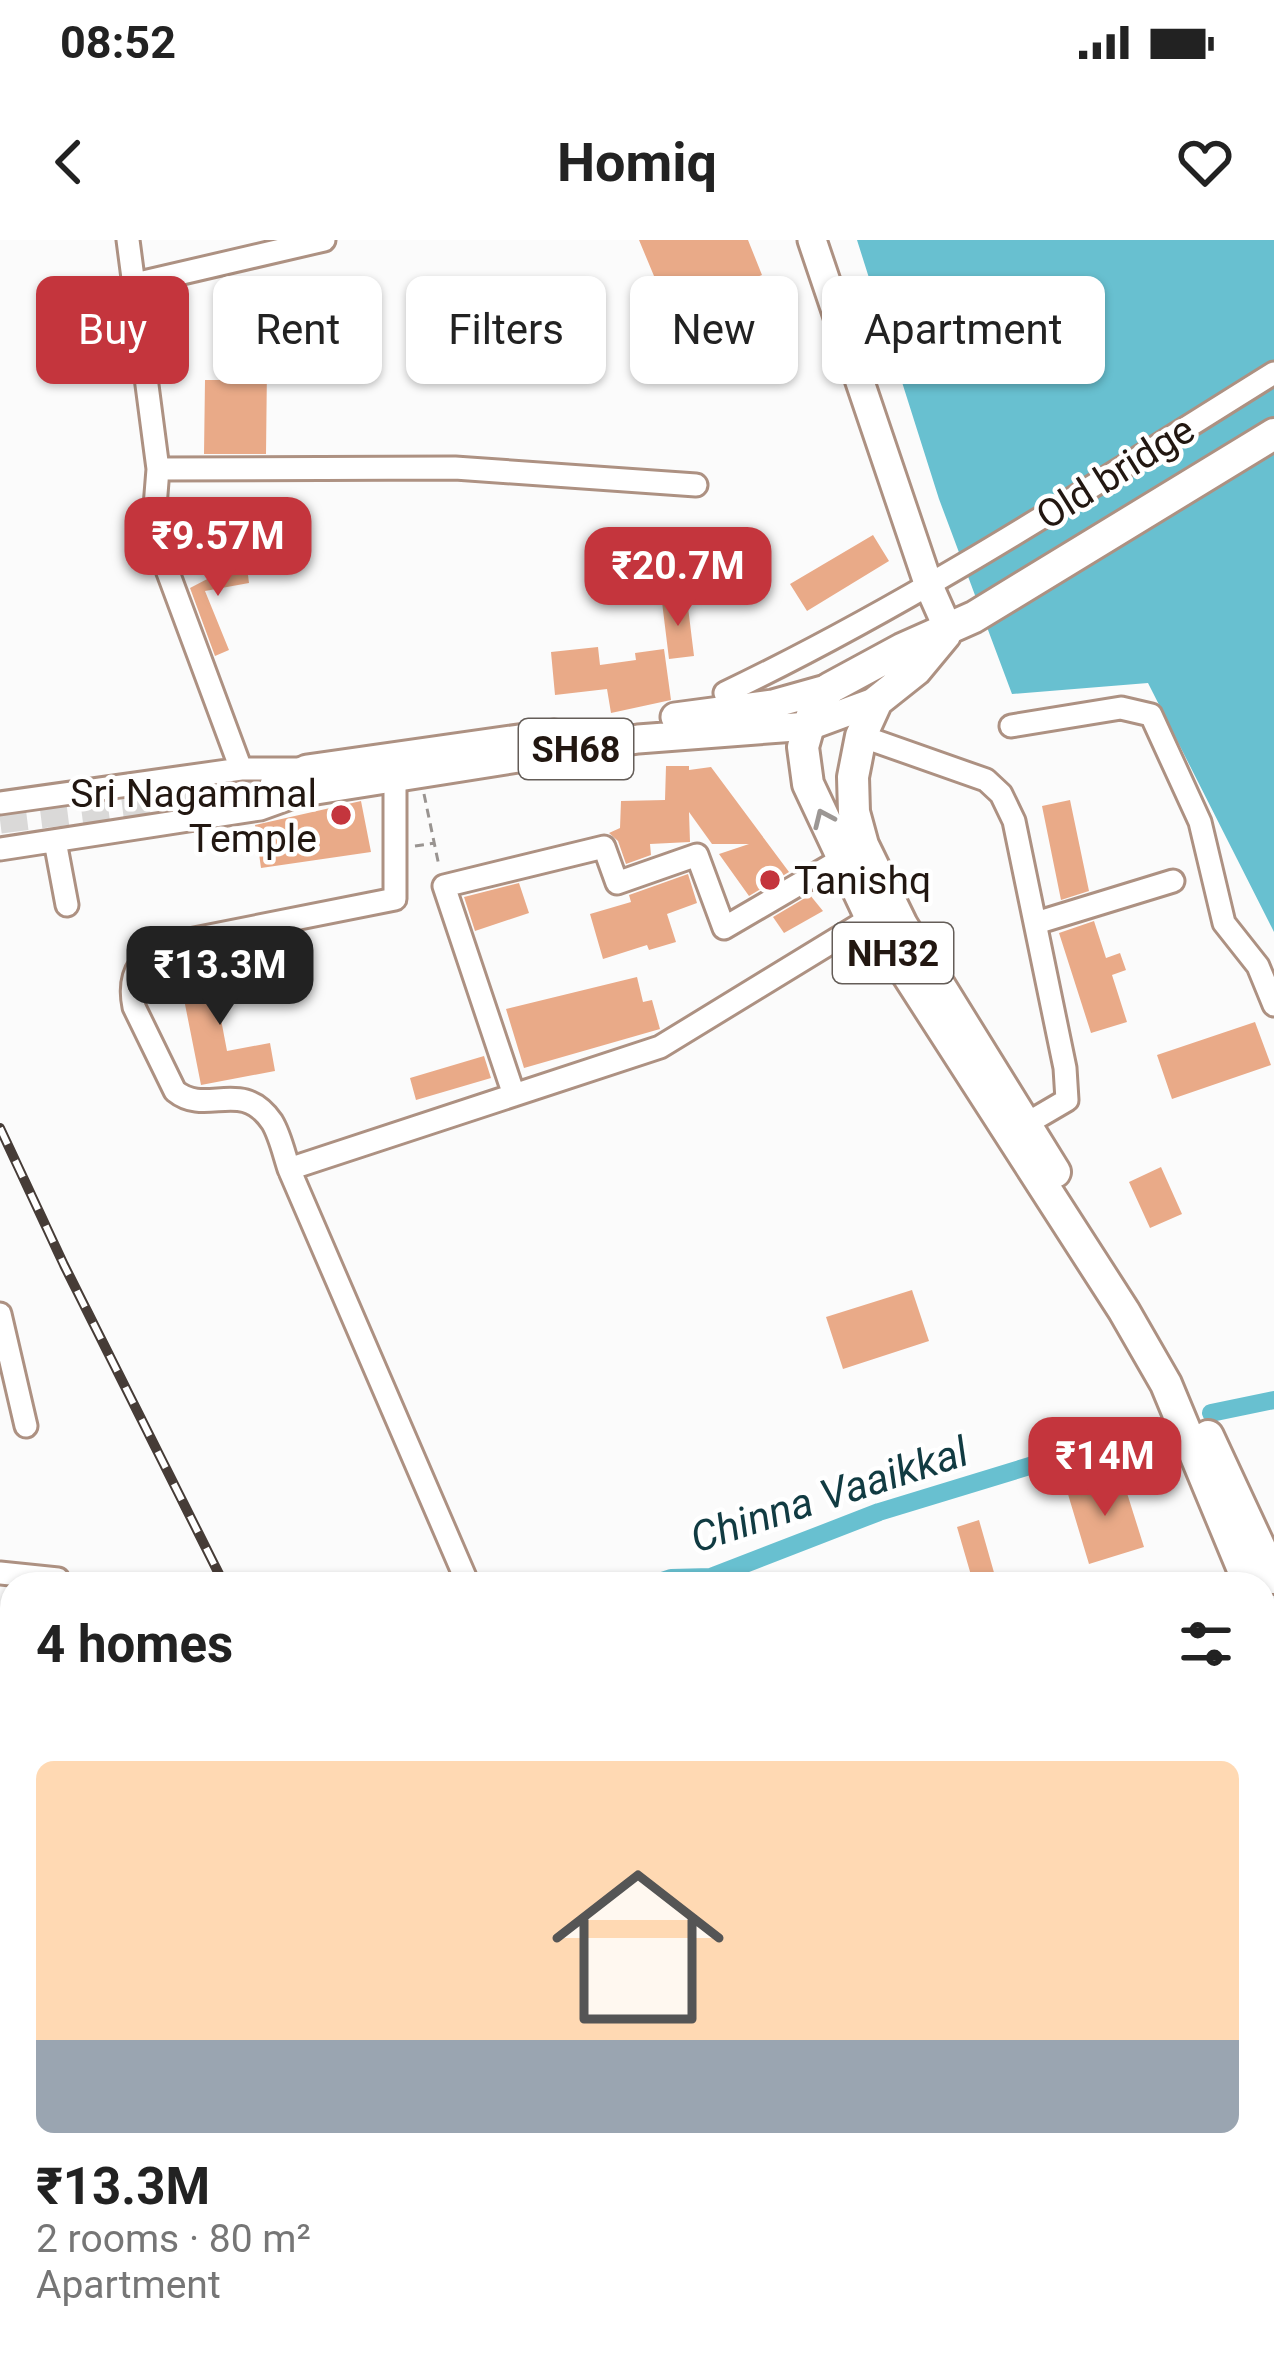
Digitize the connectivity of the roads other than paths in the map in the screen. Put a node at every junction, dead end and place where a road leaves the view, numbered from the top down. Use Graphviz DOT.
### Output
graph roads {
  1 [pos="128,240"];
  2 [pos="324,240"];
  3 [pos="812,240"];
  4 [pos="134,276"];
  5 [pos="169,276"];
  6 [pos="1274,373"];
  7 [pos="147,384"];
  8 [pos="1274,434"];
  9 [pos="158,470"];
  10 [pos="696,485"];
  11 [pos="928,586"];
  12 [pos="961,624"];
  13 [pos="830,688"];
  14 [pos="725,693"];
  15 [pos="877,701"];
  16 [pos="809,726"];
  17 [pos="1011,726"];
  18 [pos="861,736"];
  19 [pos="241,770"];
  20 [pos="408,776"];
  21 [pos="309,780"];
  22 [pos="269,786"];
  23 [pos="0,803"];
  24 [pos="55,841"];
  25 [pos="0,849"];
  26 [pos="842,859"];
  27 [pos="1173,881"];
  28 [pos="67,904"];
  29 [pos="872,918"];
  30 [pos="1036,923"];
  31 [pos="1274,1005"];
  32 [pos="514,1095"];
  33 [pos="1026,1124"];
  34 [pos="289,1169"];
  35 [pos="0,1314"];
  36 [pos="26,1426"];
  37 [pos="463,1572"];
  38 [pos="1240,1572"];
  39 [pos="1271,1572"];
  1 -- 4 [label="street"];
  2 -- 5 [label="street"];
  3 -- 11 [label="main road"];
  6 -- 11 [label="street, Old bridge"];
  7 -- 9 [label="street"];
  8 -- 12 [label="highway, NH32"];
  9 -- 10 [label="street"];
  9 -- 19 [label="street"];
  11 -- 12 [label="main road"];
  11 -- 14 [label="street, Old bridge"];
  12 -- 13 [label="highway, NH32"];
  12 -- 15 [label="highway, NH32"];
  13 -- 16 [label="highway, NH32"];
  13 -- 21 [label="main road, SH68"];
  15 -- 16 [label="main road, SH68"];
  15 -- 18 [label="highway, NH32"];
  16 -- 20 [label="main road, SH68"];
  26 -- 16 [label="highway, NH32, one-way"];
  17 -- 31 [label="street"];
  18 -- 30 [label="street"];
  18 -- 33 [label="highway, NH32"];
  19 -- 21 [label="street"];
  19 -- 23 [label="street"];
  20 -- 21 [label="main road, SH68"];
  20 -- 34 [label="street"];
  21 -- 22 [label="main road, SH68"];
  21 -- 24 [label="street"];
  24 -- 25 [label="street"];
  24 -- 28 [label="street"];
  26 -- 29 [label="highway, NH32"];
  26 -- 32 [label="street"];
  27 -- 30 [label="street"];
  29 -- 32 [label="street"];
  29 -- 38 [label="highway, NH32"];
  30 -- 33 [label="street"];
  32 -- 34 [label="street"];
  33 -- 39 [label="highway, NH32"];
  34 -- 37 [label="street"];
  35 -- 36 [label="street"];
}
